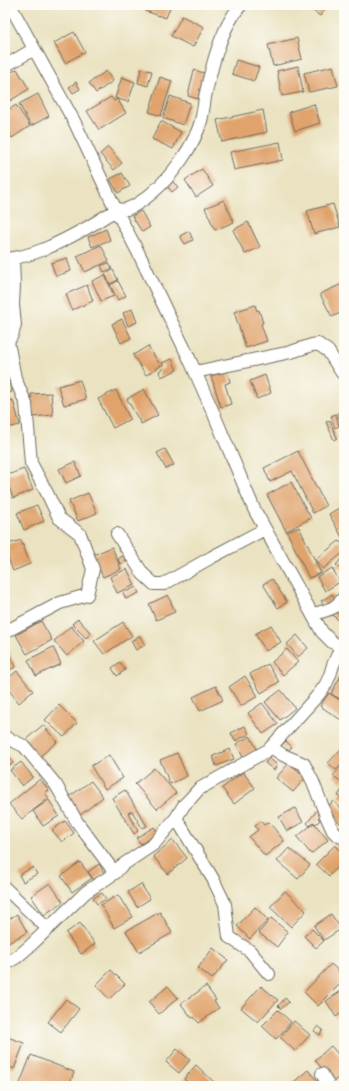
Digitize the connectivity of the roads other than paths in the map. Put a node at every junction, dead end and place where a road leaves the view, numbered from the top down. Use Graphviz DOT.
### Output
graph roads {
  1 [pos="10,5"];
  2 [pos="241,5"];
  3 [pos="34,49"];
  4 [pos="5,66"];
  5 [pos="116,210"];
  6 [pos="9,259"];
  7 [pos="6,343"];
  8 [pos="195,372"];
  9 [pos="342,373"];
  10 [pos="265,529"];
  11 [pos="117,534"];
  12 [pos="344,597"];
  13 [pos="313,616"];
  14 [pos="5,632"];
  15 [pos="342,648"];
  16 [pos="5,737"];
  17 [pos="271,747"];
  18 [pos="176,818"];
  19 [pos="344,838"];
  20 [pos="115,873"];
  21 [pos="5,888"];
  22 [pos="48,929"];
  23 [pos="5,964"];
  24 [pos="269,974"];
  25 [pos="322,1074"];
  26 [pos="329,1086"];
  1 -- 3 [label="street"];
  2 -- 5 [label="street"];
  3 -- 4 [label="street"];
  3 -- 5 [label="street"];
  5 -- 6 [label="street"];
  5 -- 8 [label="street"];
  6 -- 7 [label="street"];
  7 -- 14 [label="street"];
  8 -- 9 [label="street"];
  8 -- 10 [label="street"];
  10 -- 11 [label="street"];
  10 -- 13 [label="street"];
  12 -- 13 [label="street"];
  13 -- 15 [label="street"];
  15 -- 17 [label="street"];
  16 -- 20 [label="street"];
  17 -- 18 [label="street"];
  17 -- 19 [label="street"];
  18 -- 20 [label="street"];
  18 -- 24 [label="street"];
  20 -- 22 [label="street"];
  21 -- 22 [label="street"];
  22 -- 23 [label="street"];
  25 -- 26 [label="street"];
}
